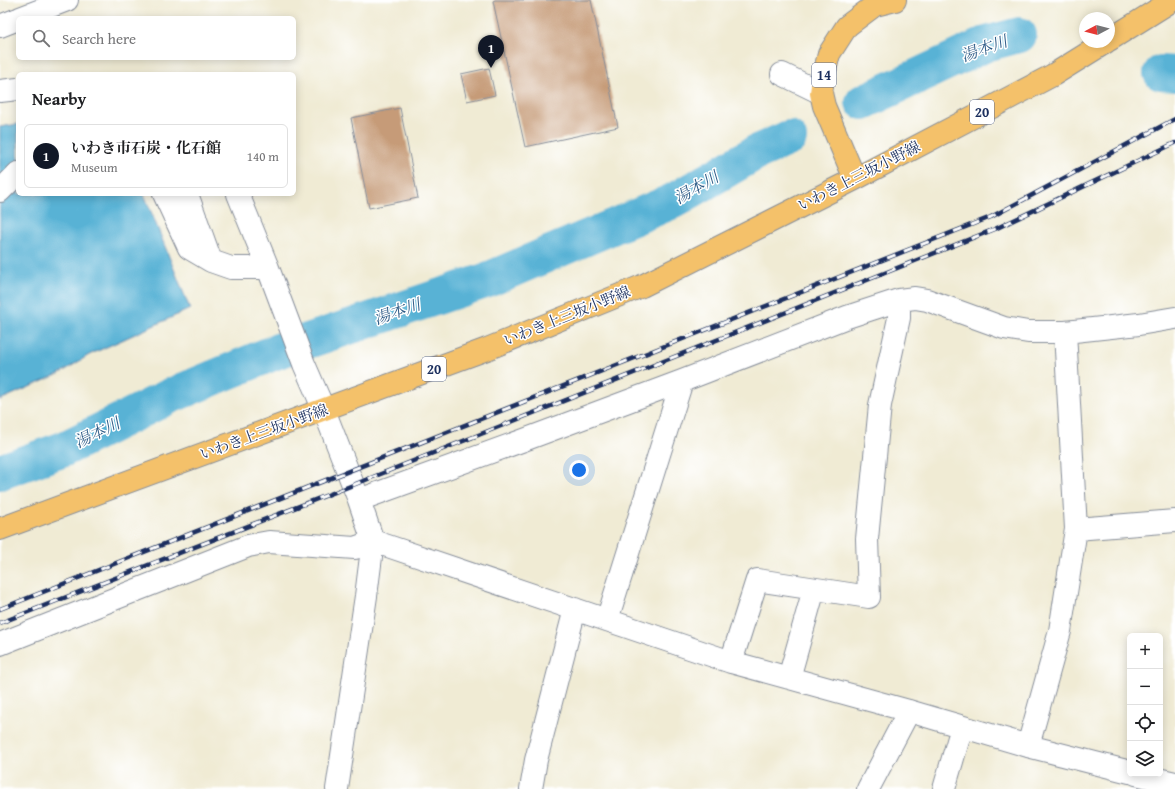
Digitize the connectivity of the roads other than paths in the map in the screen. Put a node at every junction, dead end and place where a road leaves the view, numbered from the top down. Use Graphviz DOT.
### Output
graph roads {
  1 [pos="67,0"];
  2 [pos="895,0"];
  3 [pos="1172,0"];
  4 [pos="24,16"];
  5 [pos="16,19"];
  6 [pos="0,26"];
  7 [pos="1115,36"];
  8 [pos="1096,48"];
  9 [pos="782,74"];
  10 [pos="16,90"];
  11 [pos="0,91"];
  12 [pos="821,93"];
  13 [pos="16,175"];
  14 [pos="855,179"];
  15 [pos="0,191"];
  16 [pos="165,196"];
  17 [pos="188,196"];
  18 [pos="239,196"];
  19 [pos="212,261"];
  20 [pos="268,268"];
  21 [pos="899,300"];
  22 [pos="1175,318"];
  23 [pos="1065,332"];
  24 [pos="682,381"];
  25 [pos="324,410"];
  26 [pos="359,500"];
  27 [pos="1175,521"];
  28 [pos="0,529"];
  29 [pos="1076,529"];
  30 [pos="373,541"];
  31 [pos="814,589"];
  32 [pos="575,609"];
  33 [pos="606,620"];
  34 [pos="0,644"];
  35 [pos="731,662"];
  36 [pos="789,678"];
  37 [pos="909,711"];
  38 [pos="962,727"];
  39 [pos="1028,746"];
  40 [pos="1127,771"];
  41 [pos="337,789"];
  42 [pos="531,789"];
  43 [pos="868,789"];
  44 [pos="944,789"];
  1 -- 4 [label="street"];
  2 -- 12 [label="main road, 14"];
  3 -- 7 [label="main road"];
  5 -- 6 [label="street"];
  8 -- 14 [label="main road, いわき上三坂小野線 / 20"];
  9 -- 12 [label="street"];
  10 -- 11 [label="street"];
  12 -- 14 [label="main road, 14"];
  13 -- 15 [label="street"];
  14 -- 25 [label="main road, いわき上三坂小野線 / 20"];
  16 -- 19 [label="street"];
  17 -- 19 [label="street"];
  18 -- 20 [label="street"];
  19 -- 20 [label="street"];
  20 -- 25 [label="street"];
  21 -- 23 [label="street"];
  21 -- 24 [label="street"];
  21 -- 31 [label="street"];
  22 -- 23 [label="street"];
  23 -- 29 [label="street"];
  24 -- 26 [label="street"];
  24 -- 33 [label="street"];
  25 -- 26 [label="street"];
  25 -- 28 [label="main road, いわき上三坂小野線 / 20"];
  26 -- 30 [label="street"];
  27 -- 29 [label="street"];
  29 -- 39 [label="street"];
  30 -- 32 [label="street"];
  30 -- 34 [label="street"];
  30 -- 41 [label="street"];
  31 -- 35 [label="street"];
  31 -- 36 [label="street"];
  32 -- 33 [label="street"];
  32 -- 42 [label="street"];
  33 -- 35 [label="street"];
  35 -- 36 [label="street"];
  36 -- 37 [label="street"];
  37 -- 38 [label="street"];
  37 -- 43 [label="street"];
  38 -- 39 [label="street"];
  38 -- 44 [label="street"];
  39 -- 40 [label="street"];
}
